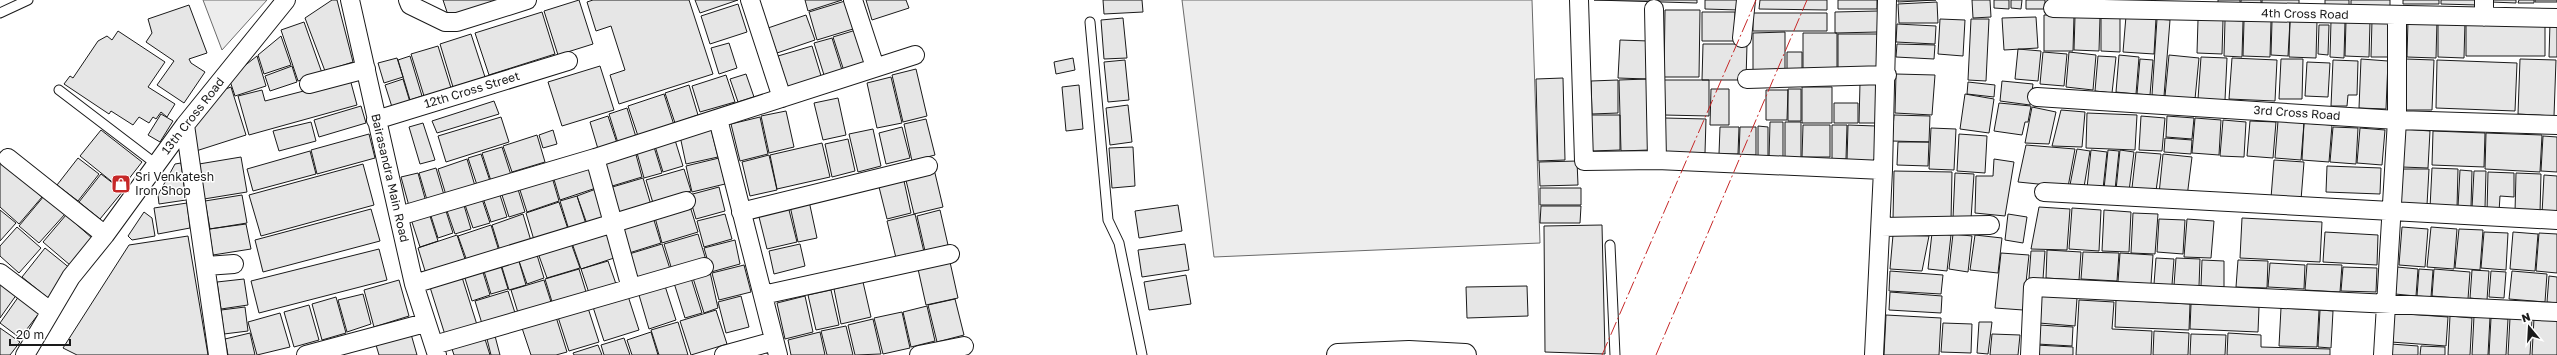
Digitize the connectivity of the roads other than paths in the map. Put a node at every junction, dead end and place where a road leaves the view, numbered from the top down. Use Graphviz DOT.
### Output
graph roads {
  1 [pos="28,0"];
  2 [pos="286,0"];
  3 [pos="350,0"];
  4 [pos="408,0"];
  5 [pos="527,0"];
  6 [pos="750,0"];
  7 [pos="853,0"];
  8 [pos="1579,0"];
  9 [pos="1746,0"];
  10 [pos="1887,0"];
  11 [pos="2053,8"];
  12 [pos="2484,8"];
  13 [pos="1654,9"];
  14 [pos="0,13"];
  15 [pos="2397,16"];
  16 [pos="2557,18"];
  17 [pos="1090,22"];
  18 [pos="1742,38"];
  19 [pos="915,55"];
  20 [pos="568,61"];
  21 [pos="875,67"];
  22 [pos="366,69"];
  23 [pos="1887,75"];
  24 [pos="1747,79"];
  25 [pos="309,84"];
  26 [pos="59,90"];
  27 [pos="2037,96"];
  28 [pos="782,98"];
  29 [pos="718,119"];
  30 [pos="376,120"];
  31 [pos="2397,120"];
  32 [pos="185,125"];
  33 [pos="2557,125"];
  34 [pos="8,158"];
  35 [pos="595,158"];
  36 [pos="1657,160"];
  37 [pos="156,164"];
  38 [pos="928,166"];
  39 [pos="1883,170"];
  40 [pos="2044,192"];
  41 [pos="686,201"];
  42 [pos="741,212"];
  43 [pos="2391,212"];
  44 [pos="399,216"];
  45 [pos="2557,220"];
  46 [pos="613,223"];
  47 [pos="1990,225"];
  48 [pos="1881,227"];
  49 [pos="105,235"];
  50 [pos="1610,245"];
  51 [pos="950,254"];
  52 [pos="234,264"];
  53 [pos="206,266"];
  54 [pos="704,267"];
  55 [pos="0,273"];
  56 [pos="414,284"];
  57 [pos="631,288"];
  58 [pos="763,295"];
  59 [pos="2386,304"];
  60 [pos="50,312"];
  61 [pos="2557,312"];
  62 [pos="425,323"];
  63 [pos="964,346"];
  64 [pos="776,348"];
  65 [pos="435,350"];
  66 [pos="25,355"];
  67 [pos="218,355"];
  68 [pos="306,355"];
  69 [pos="724,355"];
  70 [pos="919,355"];
  71 [pos="1142,355"];
  72 [pos="1338,355"];
  73 [pos="1465,355"];
  74 [pos="1615,355"];
  75 [pos="1874,355"];
  76 [pos="2030,355"];
  77 [pos="2383,355"];
  1 -- 14 [label="lane"];
  2 -- 32 [label="street, 13th Cross Road"];
  3 -- 22 [label="street, Bairasandra Main Road"];
  4 -- 5 [label="street"];
  6 -- 28 [label="street"];
  7 -- 21 [label="street"];
  8 -- 36 [label="street"];
  9 -- 18 [label="street"];
  10 -- 23 [label="street"];
  11 -- 15 [label="street, 4th Cross Road"];
  12 -- 15 [label="street, 4th Cross Road"];
  12 -- 16 [label="street, 4th Cross Road"];
  13 -- 36 [label="street"];
  15 -- 31 [label="street"];
  17 -- 71 [label="lane"];
  19 -- 21 [label="street"];
  20 -- 30 [label="street, 12th Cross Street"];
  21 -- 28 [label="street"];
  22 -- 25 [label="street"];
  22 -- 30 [label="street, Bairasandra Main Road"];
  23 -- 24 [label="street"];
  23 -- 39 [label="street"];
  26 -- 37 [label="lane"];
  27 -- 31 [label="street, 3rd Cross Road"];
  28 -- 29 [label="street"];
  29 -- 35 [label="street"];
  29 -- 42 [label="street"];
  30 -- 44 [label="street, Bairasandra Main Road"];
  31 -- 33 [label="street, 3rd Cross Road"];
  31 -- 43 [label="street"];
  32 -- 37 [label="street, 13th Cross Road"];
  32 -- 53 [label="street"];
  34 -- 49 [label="street"];
  35 -- 44 [label="street"];
  35 -- 46 [label="street"];
  36 -- 39 [label="street"];
  37 -- 49 [label="street, 13th Cross Road"];
  38 -- 42 [label="street"];
  39 -- 48 [label="street"];
  40 -- 43 [label="street"];
  41 -- 46 [label="street"];
  42 -- 58 [label="street"];
  43 -- 45 [label="street"];
  43 -- 59 [label="street"];
  44 -- 56 [label="street, Bairasandra Main Road"];
  46 -- 56 [label="street"];
  46 -- 57 [label="street"];
  47 -- 48 [label="street"];
  48 -- 75 [label="street"];
  49 -- 60 [label="street, 13th Cross Road"];
  50 -- 74 [label="lane"];
  51 -- 58 [label="street"];
  52 -- 53 [label="street"];
  53 -- 67 [label="street"];
  54 -- 57 [label="street"];
  55 -- 60 [label="street"];
  56 -- 62 [label="street, Bairasandra Main Road"];
  57 -- 65 [label="street"];
  58 -- 64 [label="street"];
  59 -- 61 [label="street"];
  59 -- 76 [label="street"];
  59 -- 77 [label="street"];
  60 -- 66 [label="street, 13th Cross Road"];
  62 -- 65 [label="street, Bairasandra Main Road"];
  62 -- 68 [label="street"];
  63 -- 70 [label="street"];
  64 -- 69 [label="street"];
  72 -- 73 [label="main road"];
}
